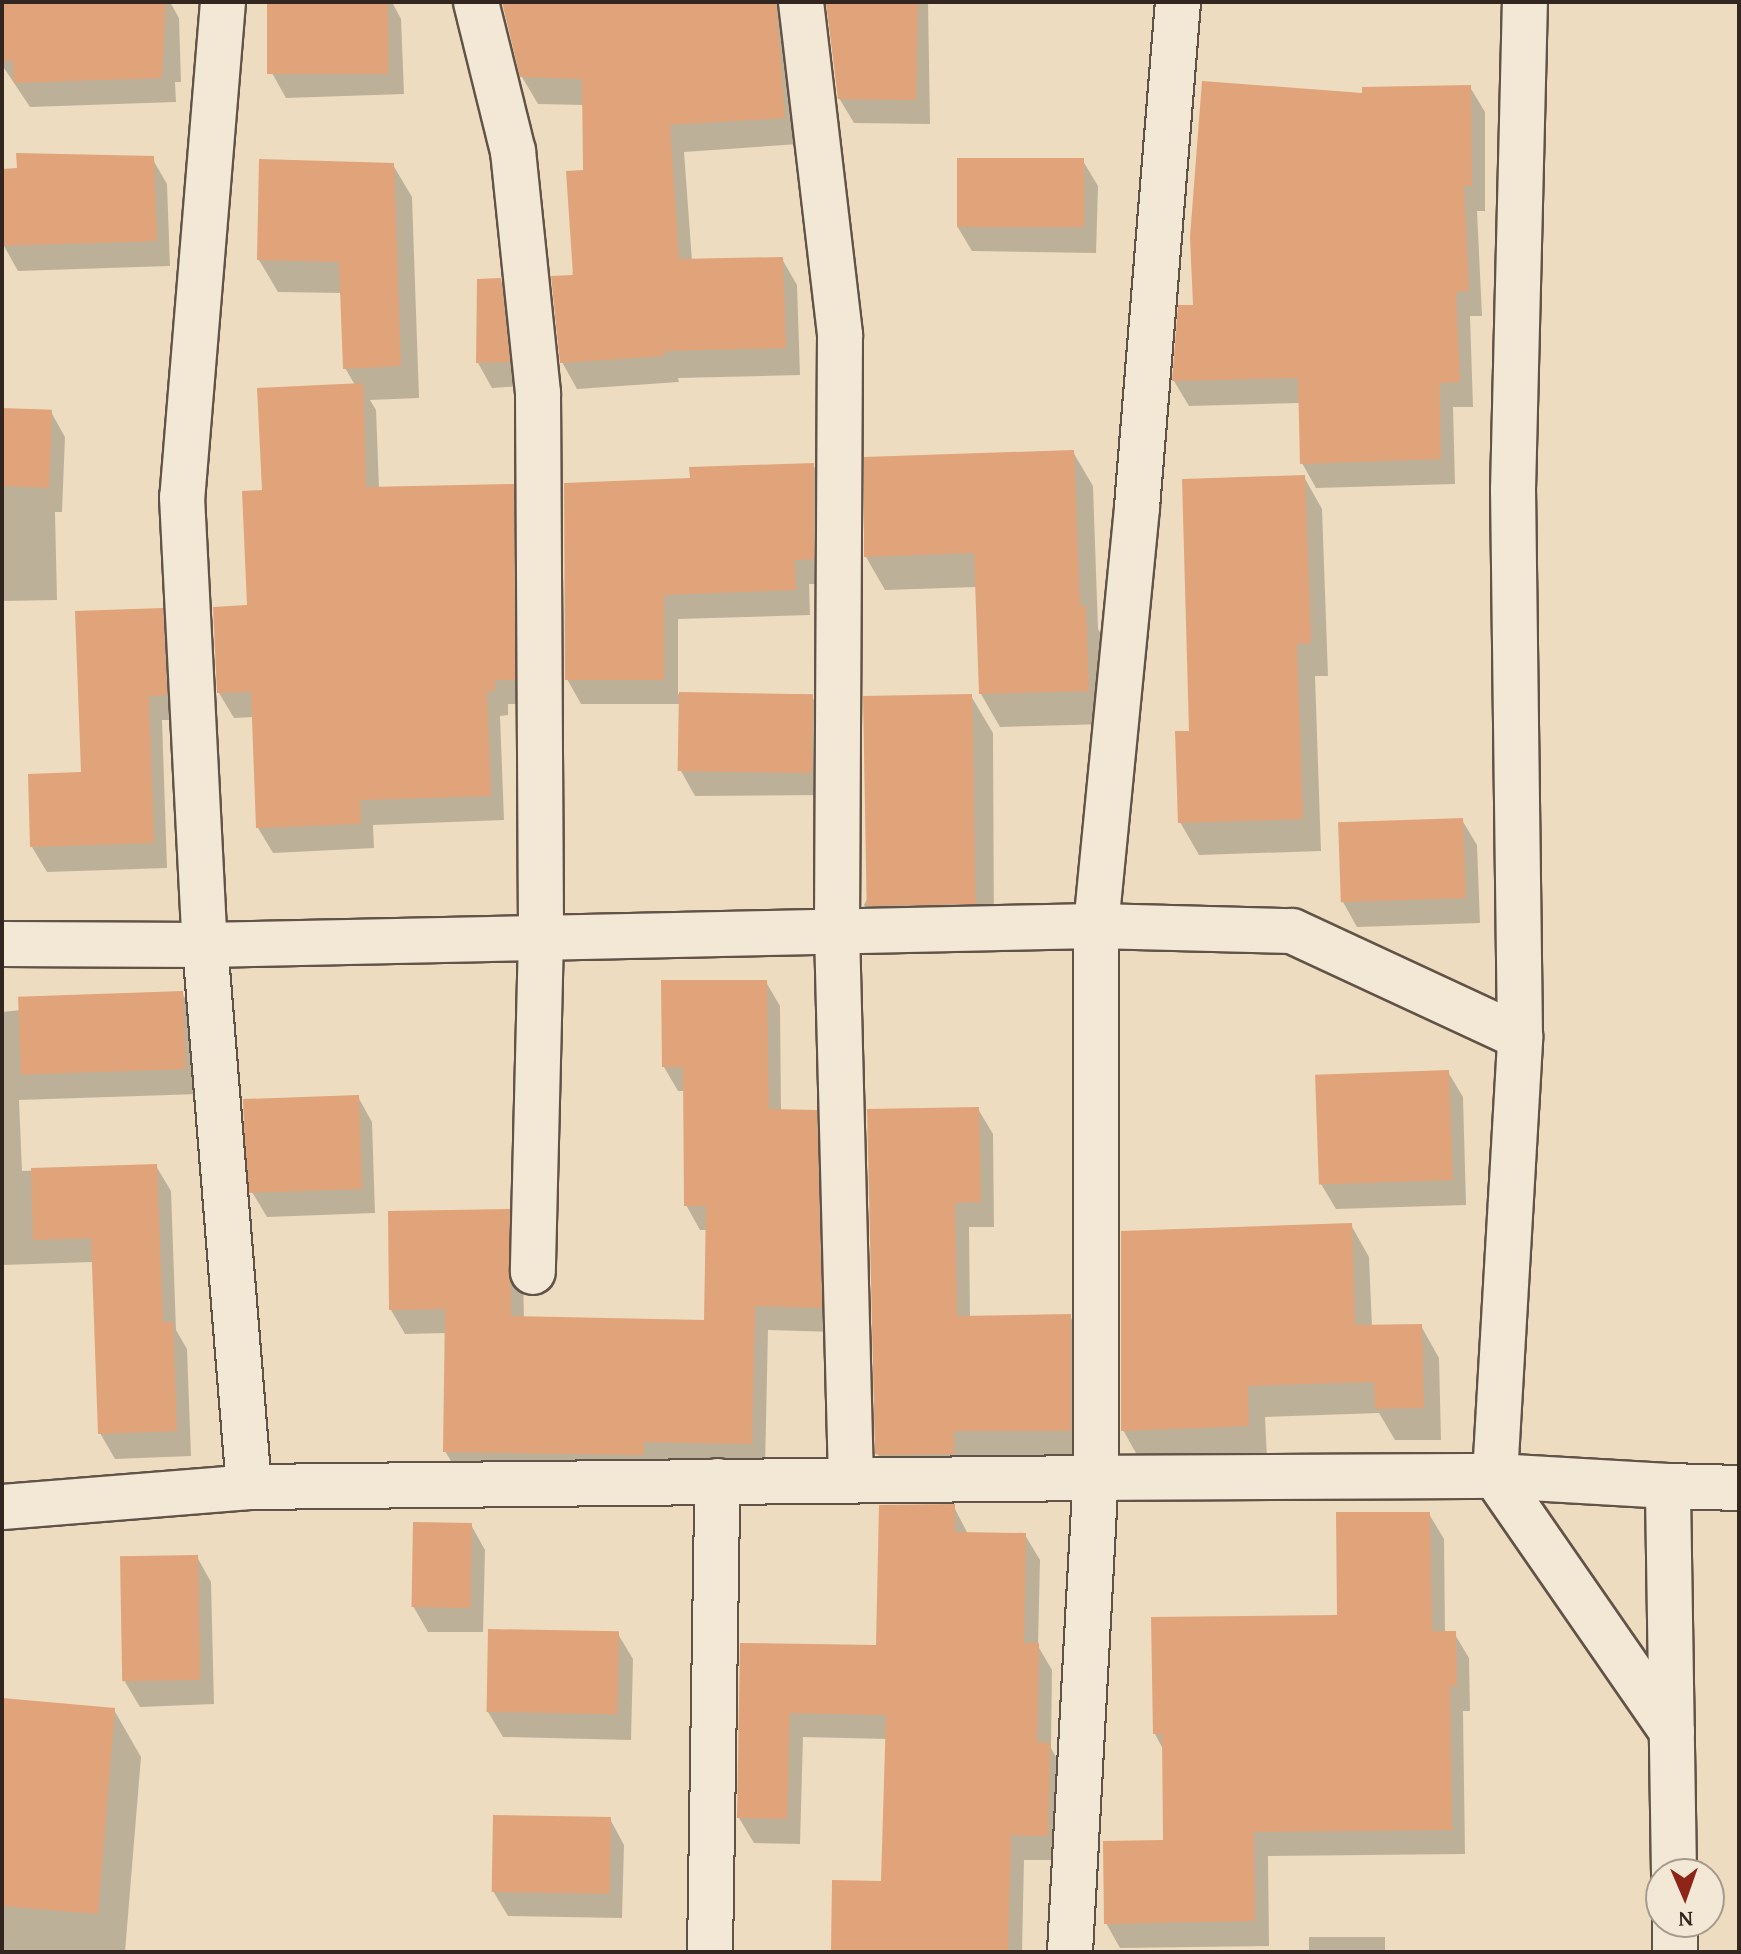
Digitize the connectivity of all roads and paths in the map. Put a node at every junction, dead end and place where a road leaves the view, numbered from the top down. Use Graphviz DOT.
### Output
graph roads {
  1 [pos="223,2"];
  2 [pos="476,2"];
  3 [pos="801,2"];
  4 [pos="1178,2"];
  5 [pos="1525,2"];
  6 [pos="1096,926"];
  7 [pos="837,931"];
  8 [pos="541,937"];
  9 [pos="2,944"];
  10 [pos="205,945"];
  11 [pos="1520,1037"];
  12 [pos="533,1272"];
  13 [pos="1495,1476"];
  14 [pos="1096,1478"];
  15 [pos="851,1480"];
  16 [pos="717,1481"];
  17 [pos="1668,1486"];
  18 [pos="249,1487"];
  19 [pos="1739,1488"];
  20 [pos="2,1507"];
  21 [pos="1672,1732"];
  22 [pos="1674,1858"];
  23 [pos="710,1952"];
  24 [pos="1070,1952"];
  1 -- 10 [label="street"];
  2 -- 8 [label="street"];
  3 -- 7 [label="street"];
  4 -- 6 [label="street"];
  5 -- 11 [label="street"];
  6 -- 7 [label="street"];
  6 -- 11 [label="street"];
  6 -- 14 [label="street"];
  7 -- 8 [label="street"];
  7 -- 15 [label="street"];
  8 -- 10 [label="street"];
  8 -- 12 [label="street"];
  9 -- 10 [label="street"];
  10 -- 18 [label="street"];
  11 -- 13 [label="street"];
  13 -- 14 [label="street"];
  13 -- 17 [label="street"];
  13 -- 21 [label="street"];
  14 -- 15 [label="street"];
  14 -- 24 [label="street"];
  15 -- 16 [label="street"];
  16 -- 18 [label="street"];
  16 -- 23 [label="street"];
  17 -- 19 [label="street"];
  17 -- 21 [label="street"];
  18 -- 20 [label="street"];
  21 -- 22 [label="street"];
}
